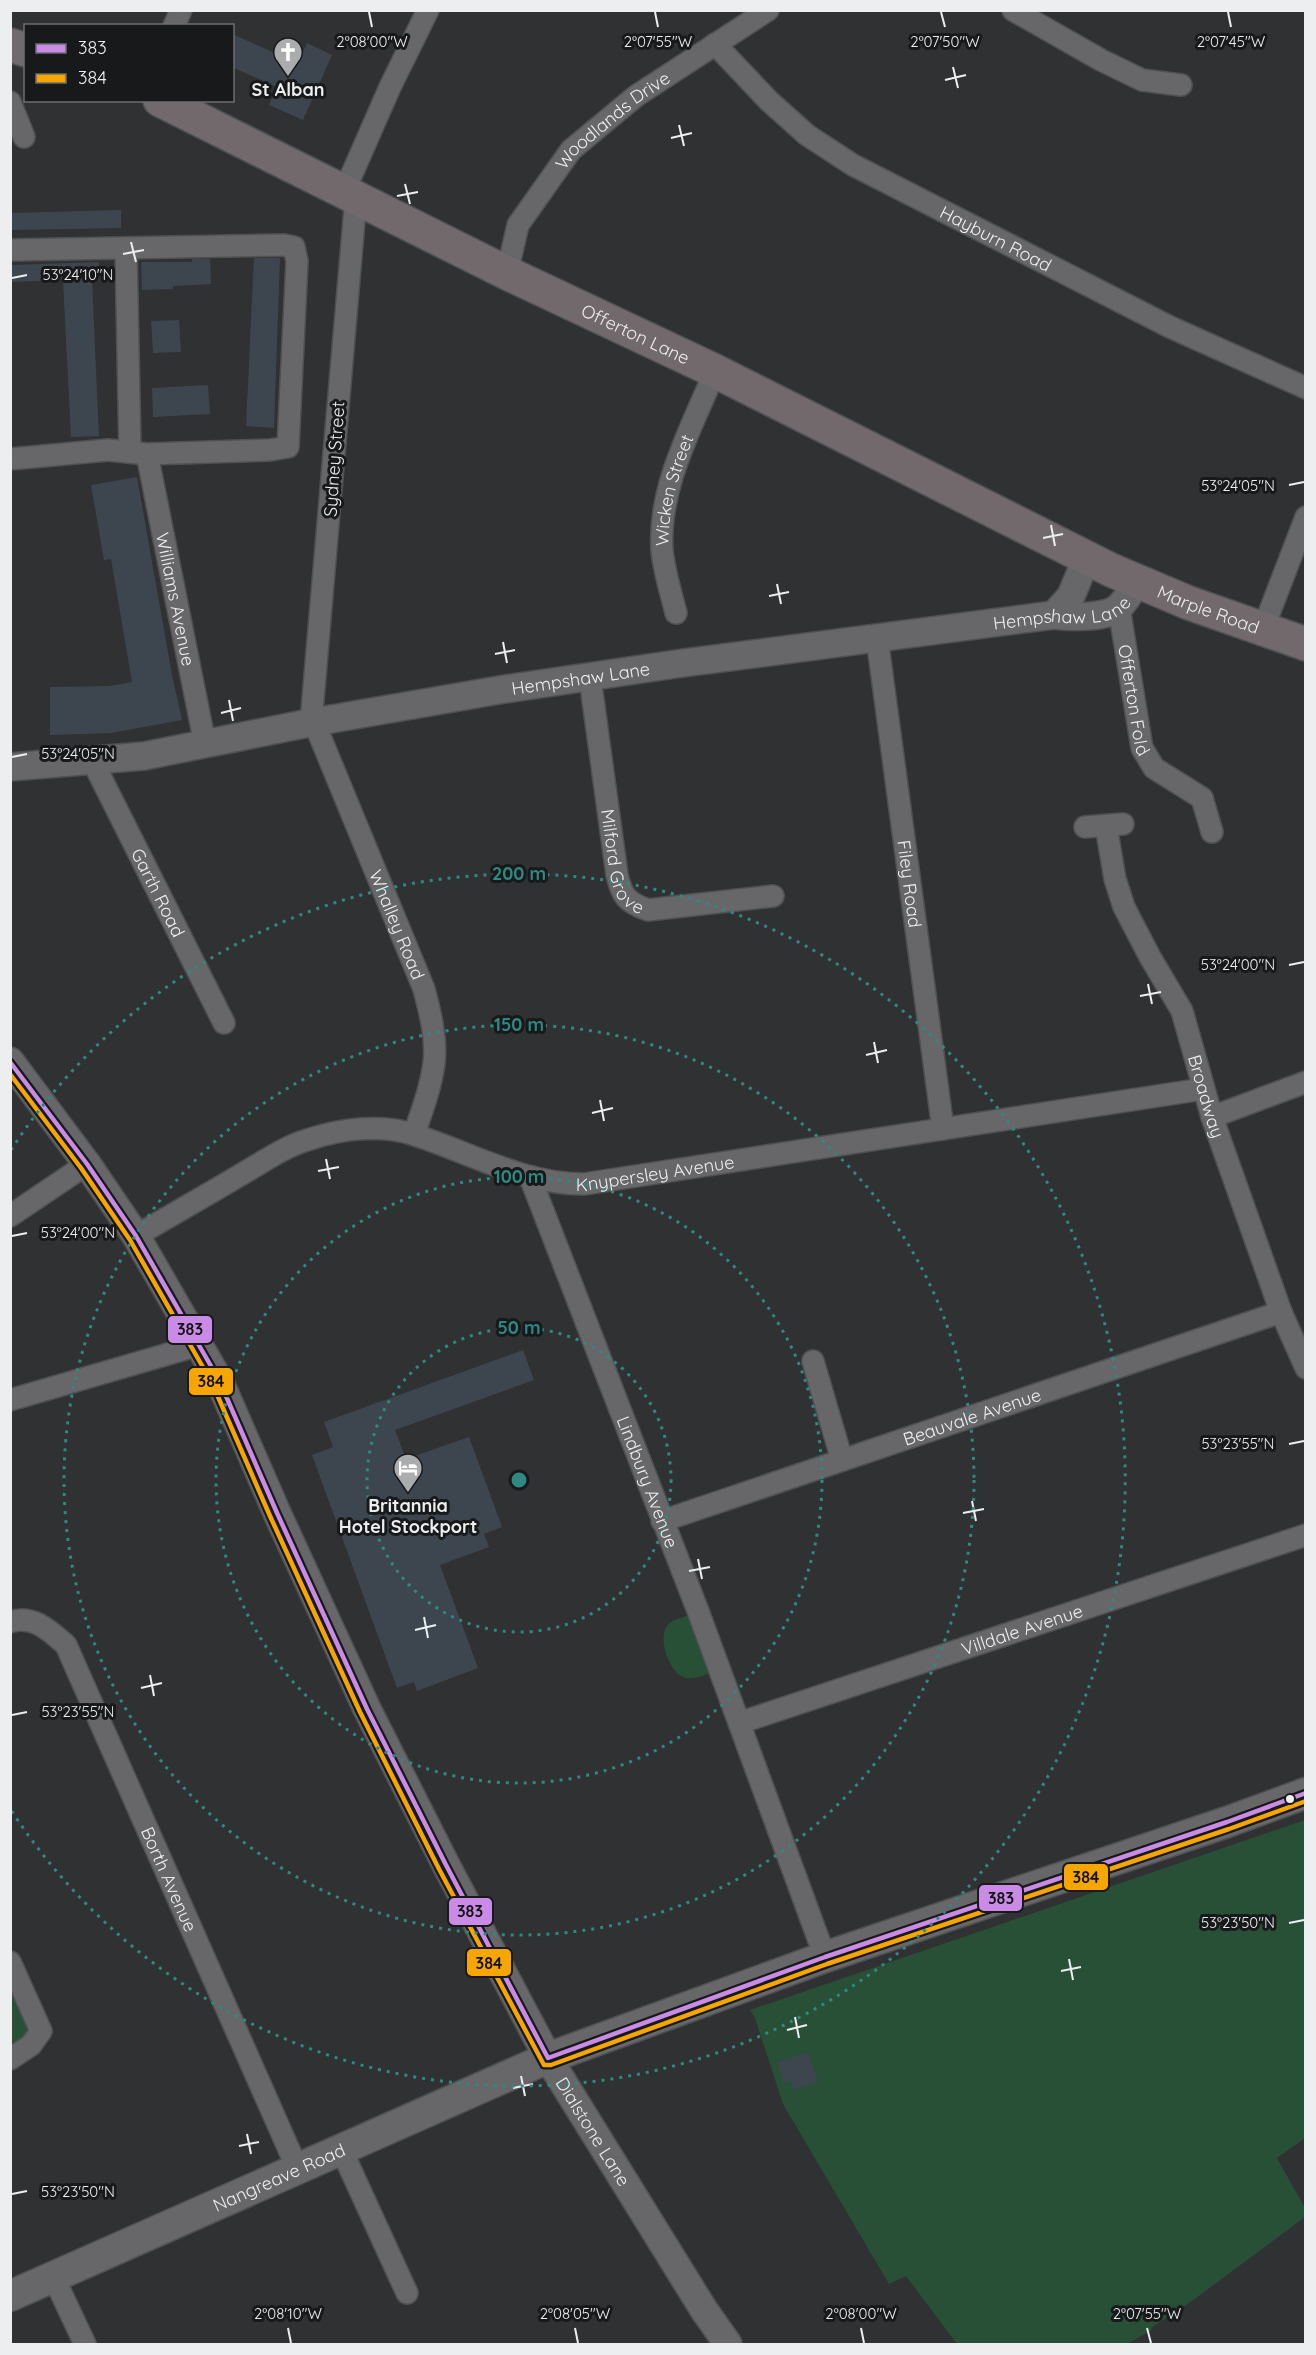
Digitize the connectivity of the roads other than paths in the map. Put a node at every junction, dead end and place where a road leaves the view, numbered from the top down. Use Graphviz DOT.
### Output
graph roads {
  1 [pos="181,10"];
  2 [pos="428,10"];
  3 [pos="768,10"];
  4 [pos="1012,10"];
  5 [pos="175,24"];
  6 [pos="715,44"];
  7 [pos="1181,86"];
  8 [pos="10,102"];
  9 [pos="164,102"];
  10 [pos="24,137"];
  11 [pos="350,194"];
  12 [pos="126,248"];
  13 [pos="10,250"];
  14 [pos="507,273"];
  15 [pos="716,371"];
  16 [pos="1305,388"];
  17 [pos="139,453"];
  18 [pos="10,459"];
  19 [pos="1305,517"];
  20 [pos="1112,570"];
  21 [pos="1119,608"];
  22 [pos="676,613"];
  23 [pos="1054,615"];
  24 [pos="1263,629"];
  25 [pos="877,638"];
  26 [pos="1305,644"];
  27 [pos="590,678"];
  28 [pos="314,722"];
  29 [pos="205,744"];
  30 [pos="93,762"];
  31 [pos="10,767"];
  32 [pos="1105,826"];
  33 [pos="1212,832"];
  34 [pos="773,896"];
  35 [pos="224,1023"];
  36 [pos="10,1061"];
  37 [pos="1305,1082"];
  38 [pos="1203,1089"];
  39 [pos="1212,1117"];
  40 [pos="943,1129"];
  41 [pos="414,1134"];
  42 [pos="87,1164"];
  43 [pos="530,1177"];
  44 [pos="10,1216"];
  45 [pos="136,1236"];
  46 [pos="1281,1312"];
  47 [pos="199,1345"];
  48 [pos="813,1361"];
  49 [pos="1305,1368"];
  50 [pos="10,1400"];
  51 [pos="842,1460"];
  52 [pos="662,1521"];
  53 [pos="1305,1535"];
  54 [pos="10,1622"];
  55 [pos="739,1723"];
  56 [pos="1305,1793"];
  57 [pos="825,1957"];
  58 [pos="10,1962"];
  59 [pos="548,2058"];
  60 [pos="10,2059"];
  61 [pos="342,2151"];
  62 [pos="297,2170"];
  63 [pos="53,2276"];
  64 [pos="407,2293"];
  65 [pos="10,2296"];
  66 [pos="85,2344"];
  67 [pos="728,2344"];
  1 -- 5 [label="street"];
  2 -- 11 [label="street, Sydney Street"];
  3 -- 6 [label="street, Woodlands Drive"];
  4 -- 7 [label="street"];
  6 -- 14 [label="street, Woodlands Drive"];
  6 -- 16 [label="street, Hayburn Road"];
  8 -- 10 [label="street"];
  9 -- 11 [label="main road, Offerton Lane"];
  11 -- 14 [label="main road, Offerton Lane"];
  11 -- 28 [label="street, Sydney Street"];
  12 -- 13 [label="street"];
  12 -- 17 [label="street, Williams Avenue"];
  12 -- 17 [label="street"];
  14 -- 15 [label="main road, Offerton Lane"];
  15 -- 20 [label="main road, Offerton Lane"];
  15 -- 22 [label="street, Wicken Street"];
  17 -- 18 [label="street"];
  17 -- 29 [label="street, Williams Avenue"];
  19 -- 24 [label="street"];
  20 -- 21 [label="street, Hempshaw Lane"];
  20 -- 23 [label="street"];
  20 -- 24 [label="main road, Marple Road"];
  21 -- 23 [label="street, Hempshaw Lane"];
  21 -- 33 [label="street, Offerton Fold"];
  23 -- 25 [label="street, Hempshaw Lane"];
  24 -- 26 [label="main road, Marple Road"];
  25 -- 27 [label="street, Hempshaw Lane"];
  25 -- 40 [label="street, Filey Road"];
  27 -- 28 [label="street, Hempshaw Lane"];
  27 -- 34 [label="street, Milford Grove"];
  28 -- 29 [label="street, Hempshaw Lane"];
  28 -- 41 [label="street, Whalley Road"];
  29 -- 30 [label="street, Hempshaw Lane"];
  30 -- 31 [label="street, Hempshaw Lane"];
  30 -- 35 [label="street, Garth Road"];
  32 -- 38 [label="street, Broadway"];
  36 -- 42 [label="street, Dialstone Lane"];
  37 -- 39 [label="street"];
  38 -- 39 [label="street, Broadway"];
  38 -- 40 [label="street, Knypersley Avenue"];
  39 -- 46 [label="street, Broadway"];
  40 -- 43 [label="street, Knypersley Avenue"];
  41 -- 43 [label="street, Knypersley Avenue"];
  41 -- 45 [label="street, Knypersley Avenue"];
  42 -- 44 [label="street"];
  42 -- 45 [label="street, Dialstone Lane"];
  43 -- 52 [label="street, Lindbury Avenue"];
  45 -- 47 [label="street, Dialstone Lane"];
  46 -- 49 [label="street, Broadway"];
  46 -- 51 [label="street, Beauvale Avenue"];
  47 -- 50 [label="street"];
  47 -- 59 [label="street, Dialstone Lane"];
  48 -- 51 [label="street"];
  51 -- 52 [label="street, Beauvale Avenue"];
  52 -- 55 [label="street, Lindbury Avenue"];
  53 -- 55 [label="street, Villdale Avenue"];
  54 -- 62 [label="street, Borth Avenue"];
  55 -- 57 [label="street, Lindbury Avenue"];
  56 -- 57 [label="main road, Nangreave Road"];
  57 -- 59 [label="main road, Nangreave Road"];
  58 -- 60 [label="street"];
  59 -- 61 [label="main road, Nangreave Road"];
  59 -- 67 [label="street, Dialstone Lane"];
  61 -- 62 [label="main road, Nangreave Road"];
  61 -- 64 [label="street"];
  62 -- 63 [label="main road, Nangreave Road"];
  63 -- 65 [label="main road, Nangreave Road"];
  63 -- 66 [label="street"];
}
